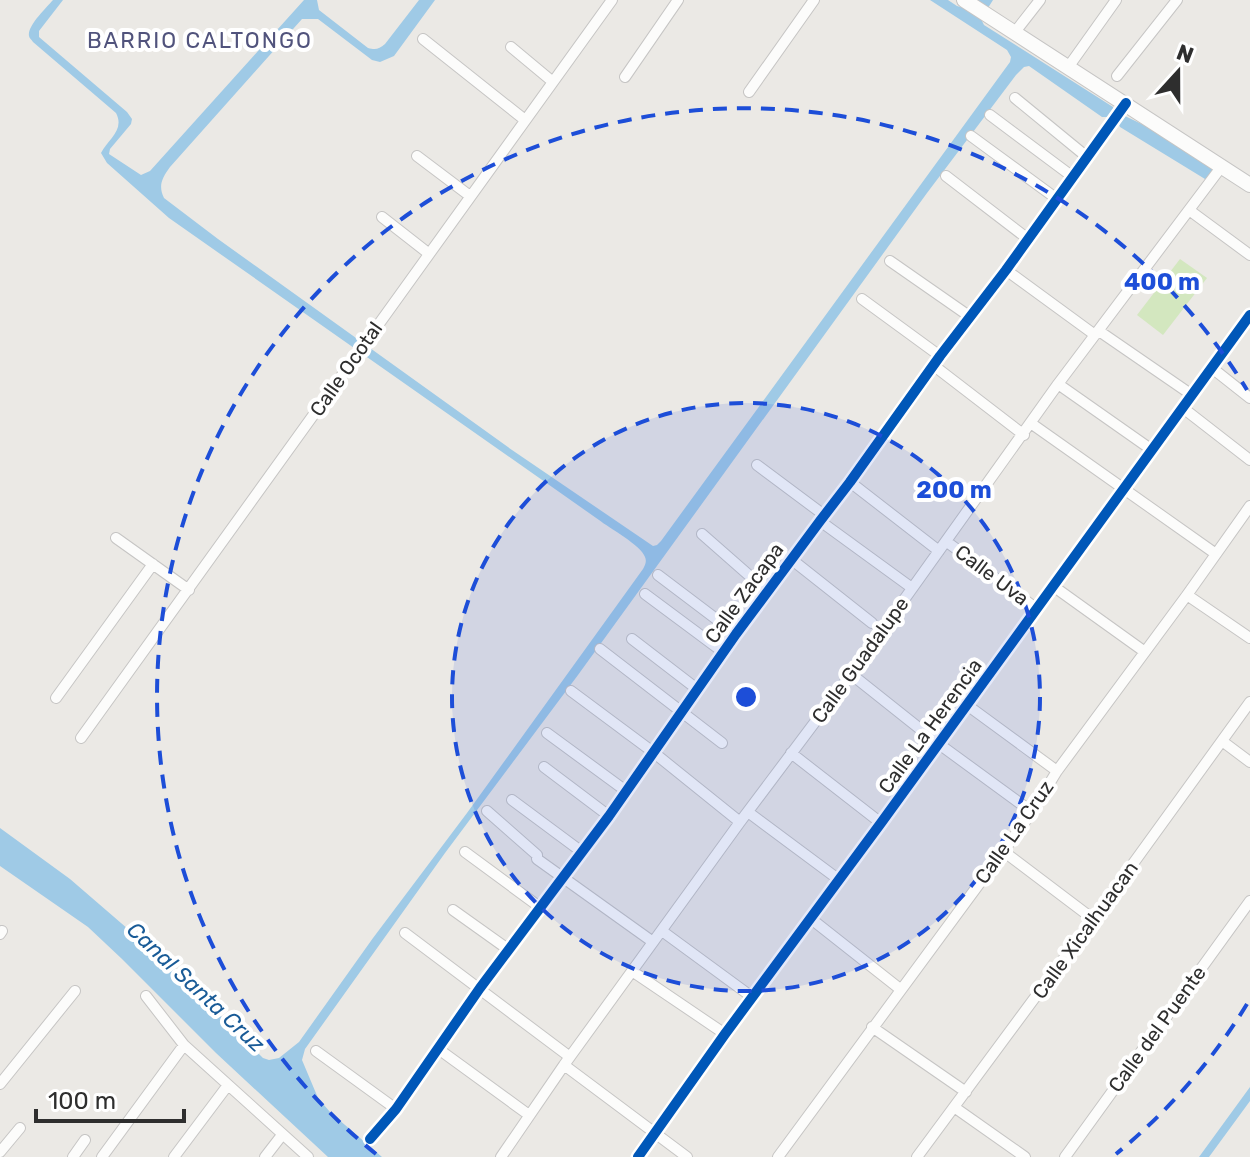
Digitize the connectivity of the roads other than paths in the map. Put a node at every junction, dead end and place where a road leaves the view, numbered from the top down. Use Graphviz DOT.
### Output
graph roads {
  1 [pos="612,0"];
  2 [pos="678,0"];
  3 [pos="814,0"];
  4 [pos="1040,0"];
  5 [pos="1116,0"];
  6 [pos="1177,0"];
  7 [pos="974,7"];
  8 [pos="1015,32"];
  9 [pos="423,39"];
  10 [pos="511,47"];
  11 [pos="1069,66"];
  12 [pos="1117,76"];
  13 [pos="625,77"];
  14 [pos="553,82"];
  15 [pos="749,92"];
  16 [pos="1015,98"];
  17 [pos="1123,107"];
  18 [pos="990,115"];
  19 [pos="525,120"];
  20 [pos="971,136"];
  21 [pos="417,156"];
  22 [pos="1087,157"];
  23 [pos="1220,168"];
  24 [pos="946,176"];
  25 [pos="1073,177"];
  26 [pos="1250,185"];
  27 [pos="470,196"];
  28 [pos="1057,199"];
  29 [pos="1189,210"];
  30 [pos="382,217"];
  31 [pos="1028,239"];
  32 [pos="428,253"];
  33 [pos="1250,255"];
  34 [pos="890,261"];
  35 [pos="1006,270"];
  36 [pos="862,299"];
  37 [pos="1250,315"];
  38 [pos="969,316"];
  39 [pos="1097,333"];
  40 [pos="936,361"];
  41 [pos="1212,368"];
  42 [pos="1058,384"];
  43 [pos="1192,395"];
  44 [pos="1250,398"];
  45 [pos="1183,408"];
  46 [pos="1032,424"];
  47 [pos="1024,435"];
  48 [pos="1152,450"];
  49 [pos="1250,460"];
  50 [pos="757,465"];
  51 [pos="850,482"];
  52 [pos="1124,489"];
  53 [pos="1250,506"];
  54 [pos="822,518"];
  55 [pos="702,534"];
  56 [pos="116,538"];
  57 [pos="947,542"];
  58 [pos="939,551"];
  59 [pos="1216,554"];
  60 [pos="791,559"];
  61 [pos="153,564"];
  62 [pos="658,575"];
  63 [pos="1053,586"];
  64 [pos="912,588"];
  65 [pos="189,590"];
  66 [pos="768,592"];
  67 [pos="645,594"];
  68 [pos="1187,595"];
  69 [pos="1037,609"];
  70 [pos="872,623"];
  71 [pos="736,634"];
  72 [pos="1250,638"];
  73 [pos="632,639"];
  74 [pos="600,649"];
  75 [pos="723,652"];
  76 [pos="1145,652"];
  77 [pos="851,674"];
  78 [pos="697,689"];
  79 [pos="571,691"];
  80 [pos="56,698"];
  81 [pos="1250,702"];
  82 [pos="967,705"];
  83 [pos="682,711"];
  84 [pos="547,733"];
  85 [pos="81,738"];
  86 [pos="1222,741"];
  87 [pos="722,743"];
  88 [pos="939,744"];
  89 [pos="653,752"];
  90 [pos="791,753"];
  91 [pos="1250,762"];
  92 [pos="544,767"];
  93 [pos="1057,771"];
  94 [pos="626,791"];
  95 [pos="512,800"];
  96 [pos="487,811"];
  97 [pos="748,812"];
  98 [pos="1032,812"];
  99 [pos="609,816"];
  100 [pos="740,822"];
  101 [pos="881,823"];
  102 [pos="1003,851"];
  103 [pos="465,852"];
  104 [pos="582,852"];
  105 [pos="562,878"];
  106 [pos="838,879"];
  107 [pos="1250,901"];
  108 [pos="541,908"];
  109 [pos="453,910"];
  110 [pos="810,918"];
  111 [pos="1093,919"];
  112 [pos="662,931"];
  113 [pos="405,933"];
  114 [pos="653,942"];
  115 [pos="509,950"];
  116 [pos="632,971"];
  117 [pos="480,988"];
  118 [pos="900,989"];
  119 [pos="75,991"];
  120 [pos="146,996"];
  121 [pos="752,997"];
  122 [pos="872,1027"];
  123 [pos="725,1034"];
  124 [pos="184,1045"];
  125 [pos="437,1048"];
  126 [pos="316,1051"];
  127 [pos="567,1061"];
  128 [pos="0,1084"];
  129 [pos="228,1085"];
  130 [pos="966,1092"];
  131 [pos="954,1107"];
  132 [pos="396,1109"];
  133 [pos="529,1115"];
  134 [pos="20,1128"];
  135 [pos="655,1134"];
  136 [pos="282,1135"];
  137 [pos="370,1139"];
  138 [pos="85,1140"];
  139 [pos="0,1152"];
  140 [pos="73,1157"];
  141 [pos="102,1157"];
  142 [pos="174,1157"];
  143 [pos="265,1157"];
  144 [pos="308,1157"];
  145 [pos="501,1157"];
  146 [pos="638,1157"];
  147 [pos="687,1157"];
  148 [pos="778,1157"];
  149 [pos="917,1157"];
  150 [pos="1025,1157"];
  151 [pos="1065,1157"];
  1 -- 14 [label="street, Calle Ocotal"];
  2 -- 13 [label="street"];
  3 -- 15 [label="street"];
  4 -- 8 [label="street"];
  5 -- 11 [label="street"];
  6 -- 12 [label="street"];
  7 -- 8 [label="street"];
  8 -- 11 [label="street"];
  9 -- 19 [label="street"];
  10 -- 14 [label="street"];
  11 -- 17 [label="street"];
  14 -- 19 [label="street, Calle Ocotal"];
  16 -- 22 [label="street"];
  17 -- 22 [label="street, Calle Zacapa"];
  17 -- 23 [label="street"];
  18 -- 25 [label="street"];
  19 -- 27 [label="street, Calle Ocotal"];
  20 -- 28 [label="street"];
  21 -- 27 [label="street"];
  22 -- 25 [label="street, Calle Zacapa"];
  23 -- 26 [label="street"];
  23 -- 29 [label="street, Calle Guadalupe"];
  24 -- 31 [label="street"];
  25 -- 28 [label="street, Calle Zacapa"];
  27 -- 32 [label="street, Calle Ocotal"];
  28 -- 31 [label="street, Calle Zacapa"];
  29 -- 33 [label="street"];
  29 -- 39 [label="street, Calle Guadalupe"];
  30 -- 32 [label="street"];
  31 -- 35 [label="street, Calle Zacapa"];
  32 -- 65 [label="street, Calle Ocotal"];
  34 -- 38 [label="street"];
  35 -- 38 [label="street, Calle Zacapa"];
  35 -- 39 [label="street"];
  36 -- 40 [label="street"];
  37 -- 41 [label="street, Calle La Herencia"];
  38 -- 40 [label="street, Calle Zacapa"];
  39 -- 42 [label="street, Calle Guadalupe"];
  39 -- 43 [label="street"];
  40 -- 47 [label="street"];
  40 -- 51 [label="street, Calle Zacapa"];
  41 -- 43 [label="street, Calle La Herencia"];
  41 -- 44 [label="street"];
  42 -- 46 [label="street, Calle Guadalupe"];
  42 -- 48 [label="street"];
  43 -- 45 [label="street, Calle La Herencia"];
  45 -- 48 [label="street, Calle La Herencia"];
  45 -- 49 [label="street"];
  46 -- 47 [label="street, Calle Guadalupe"];
  46 -- 52 [label="street"];
  47 -- 57 [label="street, Calle Guadalupe"];
  48 -- 52 [label="street, Calle La Herencia"];
  50 -- 54 [label="street"];
  51 -- 54 [label="street, Calle Zacapa"];
  51 -- 58 [label="street"];
  52 -- 59 [label="street"];
  52 -- 63 [label="street, Calle La Herencia"];
  53 -- 59 [label="street, Calle La Cruz"];
  54 -- 60 [label="street, Calle Zacapa"];
  54 -- 64 [label="street"];
  55 -- 66 [label="street"];
  56 -- 61 [label="street"];
  57 -- 58 [label="street, Calle Guadalupe"];
  57 -- 69 [label="street, Calle Uva"];
  58 -- 64 [label="street, Calle Guadalupe"];
  59 -- 68 [label="street, Calle La Cruz"];
  60 -- 66 [label="street, Calle Zacapa"];
  60 -- 70 [label="street"];
  61 -- 65 [label="street"];
  61 -- 80 [label="street"];
  62 -- 71 [label="street"];
  63 -- 69 [label="street, Calle La Herencia"];
  63 -- 76 [label="street"];
  64 -- 77 [label="street, Calle Guadalupe"];
  65 -- 85 [label="street, Calle Ocotal"];
  66 -- 71 [label="street, Calle Zacapa"];
  67 -- 75 [label="street"];
  68 -- 72 [label="street"];
  68 -- 76 [label="street, Calle La Cruz"];
  69 -- 82 [label="street, Calle La Herencia"];
  71 -- 75 [label="street, Calle Zacapa"];
  73 -- 78 [label="street"];
  74 -- 83 [label="street"];
  75 -- 78 [label="street, Calle Zacapa"];
  76 -- 93 [label="street, Calle La Cruz"];
  77 -- 88 [label="street"];
  77 -- 90 [label="street, Calle Guadalupe"];
  78 -- 83 [label="street, Calle Zacapa"];
  79 -- 89 [label="street"];
  81 -- 86 [label="street, Calle Xicalhuacan"];
  82 -- 88 [label="street, Calle La Herencia"];
  82 -- 93 [label="street"];
  83 -- 87 [label="street"];
  83 -- 89 [label="street, Calle Zacapa"];
  84 -- 94 [label="street"];
  86 -- 91 [label="street"];
  86 -- 111 [label="street, Calle Xicalhuacan"];
  88 -- 98 [label="street"];
  88 -- 101 [label="street, Calle La Herencia"];
  89 -- 94 [label="street, Calle Zacapa"];
  89 -- 100 [label="street"];
  90 -- 97 [label="street, Calle Guadalupe"];
  90 -- 101 [label="street"];
  92 -- 99 [label="street"];
  93 -- 98 [label="street, Calle La Cruz"];
  94 -- 99 [label="street, Calle Zacapa"];
  95 -- 104 [label="street"];
  96 -- 105 [label="street"];
  97 -- 100 [label="street, Calle Guadalupe"];
  97 -- 106 [label="street"];
  98 -- 102 [label="street, Calle La Cruz"];
  99 -- 104 [label="street, Calle Zacapa"];
  100 -- 112 [label="street, Calle Guadalupe"];
  101 -- 106 [label="street, Calle La Herencia"];
  102 -- 111 [label="street"];
  102 -- 118 [label="street, Calle La Cruz"];
  103 -- 108 [label="street"];
  104 -- 105 [label="street, Calle Zacapa"];
  105 -- 108 [label="street, Calle Zacapa"];
  105 -- 114 [label="street"];
  106 -- 110 [label="street, Calle La Herencia"];
  107 -- 151 [label="street, Calle del Puente"];
  108 -- 115 [label="street, Calle Zacapa"];
  109 -- 115 [label="street"];
  110 -- 118 [label="street"];
  110 -- 121 [label="street, Calle La Herencia"];
  111 -- 130 [label="street, Calle Xicalhuacan"];
  112 -- 114 [label="street, Calle Guadalupe"];
  112 -- 121 [label="street"];
  113 -- 117 [label="street"];
  114 -- 116 [label="street, Calle Guadalupe"];
  115 -- 117 [label="street, Calle Zacapa"];
  116 -- 123 [label="street"];
  116 -- 127 [label="street, Calle Guadalupe"];
  117 -- 125 [label="street, Calle Zacapa"];
  117 -- 127 [label="street"];
  118 -- 122 [label="street, Calle La Cruz"];
  119 -- 128 [label="street"];
  120 -- 124 [label="street"];
  121 -- 123 [label="street, Calle La Herencia"];
  122 -- 130 [label="street"];
  122 -- 148 [label="street, Calle La Cruz"];
  123 -- 135 [label="street, Calle La Herencia"];
  124 -- 129 [label="street"];
  124 -- 141 [label="street"];
  125 -- 132 [label="street, Calle Zacapa"];
  125 -- 133 [label="street"];
  126 -- 132 [label="street"];
  127 -- 133 [label="street, Calle Guadalupe"];
  127 -- 135 [label="street"];
  129 -- 136 [label="street"];
  129 -- 142 [label="street"];
  130 -- 131 [label="street, Calle Xicalhuacan"];
  131 -- 149 [label="street, Calle Xicalhuacan"];
  131 -- 150 [label="street"];
  132 -- 137 [label="street, Calle Zacapa"];
  133 -- 145 [label="street, Calle Guadalupe"];
  134 -- 139 [label="street"];
  135 -- 146 [label="street, Calle La Herencia"];
  135 -- 147 [label="street"];
  136 -- 143 [label="street"];
  136 -- 144 [label="street"];
  138 -- 140 [label="street"];
}
